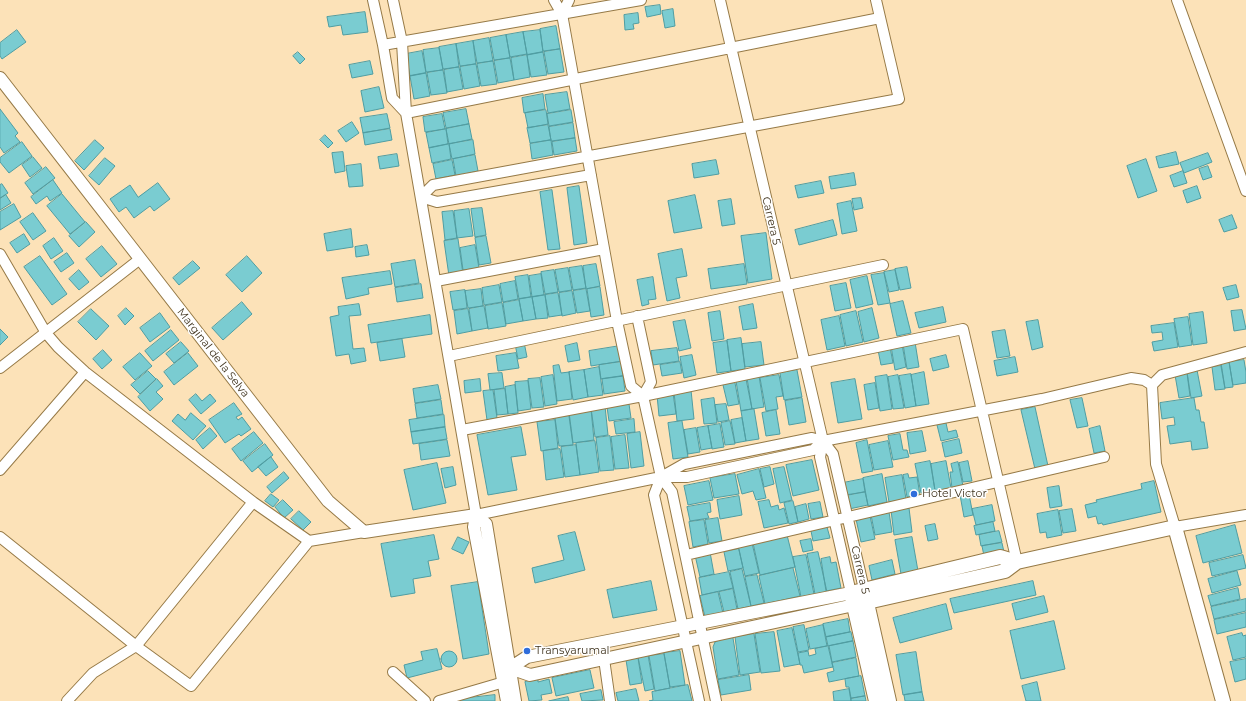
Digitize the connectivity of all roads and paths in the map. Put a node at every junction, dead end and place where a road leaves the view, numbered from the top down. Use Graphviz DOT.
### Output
graph roads {
  1 [pos="374,0"];
  2 [pos="393,0"];
  3 [pos="554,0"];
  4 [pos="569,0"];
  5 [pos="641,0"];
  6 [pos="720,0"];
  7 [pos="876,0"];
  8 [pos="1177,0"];
  9 [pos="562,14"];
  10 [pos="880,18"];
  11 [pos="402,42"];
  12 [pos="383,45"];
  13 [pos="731,48"];
  14 [pos="0,78"];
  15 [pos="574,80"];
  16 [pos="406,113"];
  17 [pos="749,126"];
  18 [pos="587,156"];
  19 [pos="591,175"];
  20 [pos="1246,191"];
  21 [pos="421,197"];
  22 [pos="604,249"];
  23 [pos="0,254"];
  24 [pos="140,259"];
  25 [pos="883,265"];
  26 [pos="436,281"];
  27 [pos="786,285"];
  28 [pos="637,316"];
  29 [pos="617,321"];
  30 [pos="46,333"];
  31 [pos="1246,352"];
  32 [pos="449,356"];
  33 [pos="804,361"];
  34 [pos="0,368"];
  35 [pos="85,372"];
  36 [pos="1152,385"];
  37 [pos="643,396"];
  38 [pos="982,410"];
  39 [pos="462,430"];
  40 [pos="823,442"];
  41 [pos="1104,457"];
  42 [pos="0,470"];
  43 [pos="662,477"];
  44 [pos="999,482"];
  45 [pos="253,502"];
  46 [pos="476,515"];
  47 [pos="1246,515"];
  48 [pos="848,517"];
  49 [pos="835,520"];
  50 [pos="1175,527"];
  51 [pos="364,532"];
  52 [pos="0,537"];
  53 [pos="309,541"];
  54 [pos="686,555"];
  55 [pos="1017,562"];
  56 [pos="859,597"];
  57 [pos="700,622"];
  58 [pos="683,626"];
  59 [pos="703,638"];
  60 [pos="686,642"];
  61 [pos="136,646"];
  62 [pos="604,659"];
  63 [pos="506,669"];
  64 [pos="393,672"];
  65 [pos="504,682"];
  66 [pos="67,701"];
  67 [pos="425,701"];
  68 [pos="439,701"];
  69 [pos="507,701"];
  70 [pos="515,701"];
  71 [pos="610,701"];
  72 [pos="699,701"];
  73 [pos="716,701"];
  74 [pos="876,701"];
  75 [pos="889,701"];
  76 [pos="1223,701"];
  1 -- 12 [label="street"];
  2 -- 11 [label="street"];
  3 -- 9 [label="street"];
  4 -- 9 [label="street"];
  5 -- 9 [label="street"];
  6 -- 13 [label="street, Carrera 5"];
  7 -- 10 [label="street"];
  8 -- 20 [label="street"];
  9 -- 11 [label="street"];
  9 -- 15 [label="street"];
  10 -- 13 [label="street"];
  10 -- 17 [label="street"];
  11 -- 12 [label="street"];
  11 -- 16 [label="street"];
  12 -- 16 [label="street"];
  13 -- 15 [label="street"];
  13 -- 17 [label="street, Carrera 5"];
  14 -- 24 [label="street, Marginal de la Selva"];
  15 -- 16 [label="street"];
  15 -- 18 [label="street"];
  16 -- 21 [label="street"];
  17 -- 18 [label="street"];
  17 -- 27 [label="street, Carrera 5"];
  18 -- 19 [label="street"];
  18 -- 21 [label="street"];
  19 -- 21 [label="street"];
  19 -- 22 [label="street"];
  21 -- 26 [label="street"];
  22 -- 26 [label="street"];
  22 -- 29 [label="street"];
  23 -- 30 [label="street"];
  24 -- 30 [label="street"];
  24 -- 51 [label="street, Marginal de la Selva"];
  25 -- 27 [label="street"];
  26 -- 32 [label="street"];
  27 -- 28 [label="street"];
  27 -- 33 [label="street, Carrera 5"];
  28 -- 29 [label="street"];
  28 -- 37 [label="street"];
  29 -- 32 [label="street"];
  29 -- 37 [label="street"];
  30 -- 34 [label="street"];
  30 -- 35 [label="street"];
  31 -- 36 [label="street"];
  32 -- 39 [label="street"];
  33 -- 37 [label="street"];
  33 -- 38 [label="street"];
  33 -- 40 [label="street, Carrera 5"];
  35 -- 42 [label="street"];
  35 -- 45 [label="street"];
  36 -- 38 [label="street"];
  36 -- 50 [label="street"];
  37 -- 39 [label="street"];
  37 -- 43 [label="street"];
  38 -- 40 [label="street"];
  38 -- 44 [label="street"];
  39 -- 46 [label="street"];
  40 -- 43 [label="street"];
  40 -- 48 [label="street, Carrera 5"];
  40 -- 49 [label="street, Carrera 5"];
  41 -- 44 [label="street"];
  43 -- 46 [label="street"];
  43 -- 54 [label="street"];
  43 -- 58 [label="street"];
  44 -- 48 [label="street"];
  44 -- 55 [label="street"];
  45 -- 53 [label="street"];
  45 -- 61 [label="street"];
  46 -- 51 [label="street"];
  46 -- 63 [label="street"];
  47 -- 50 [label="street"];
  48 -- 49 [label="street"];
  48 -- 56 [label="street, Carrera 5"];
  49 -- 54 [label="street"];
  49 -- 56 [label="street, Carrera 5"];
  50 -- 55 [label="main road"];
  50 -- 76 [label="main road"];
  51 -- 53 [label="street"];
  52 -- 61 [label="street"];
  53 -- 61 [label="street"];
  54 -- 57 [label="street"];
  55 -- 56 [label="main road"];
  56 -- 57 [label="street"];
  56 -- 59 [label="street"];
  56 -- 74 [label="main road, Carrera 5"];
  56 -- 75 [label="main road, Carrera 5"];
  57 -- 58 [label="street"];
  57 -- 59 [label="street"];
  58 -- 60 [label="street"];
  58 -- 63 [label="street"];
  59 -- 60 [label="street"];
  59 -- 73 [label="street"];
  60 -- 62 [label="street"];
  60 -- 72 [label="street"];
  61 -- 66 [label="street"];
  62 -- 63 [label="street"];
  62 -- 71 [label="street"];
  63 -- 65 [label="street"];
  63 -- 70 [label="street"];
  64 -- 67 [label="street"];
  65 -- 68 [label="street"];
  65 -- 69 [label="street"];
}
